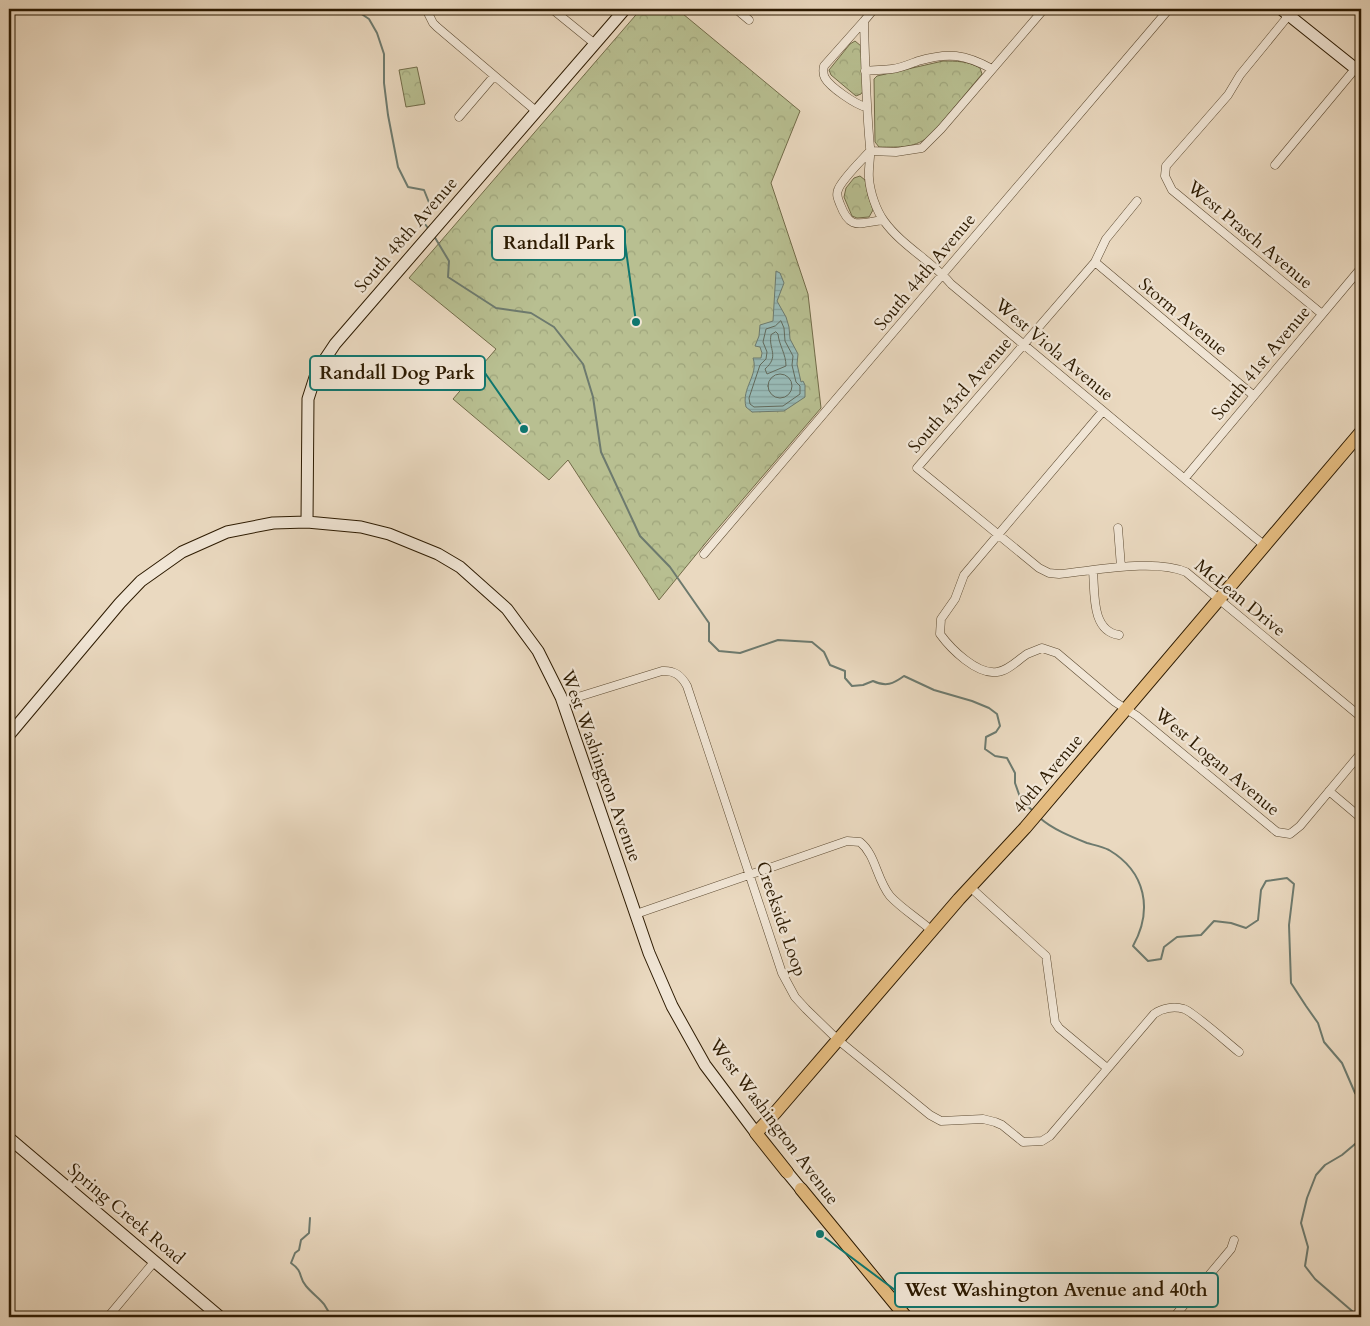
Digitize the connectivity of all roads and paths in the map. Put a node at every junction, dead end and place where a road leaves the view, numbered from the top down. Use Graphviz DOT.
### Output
graph roads {
  1 [pos="426,9"];
  2 [pos="552,9"];
  3 [pos="625,9"];
  4 [pos="736,9"];
  5 [pos="874,9"];
  6 [pos="1044,9"];
  7 [pos="1169,9"];
  8 [pos="1285,12"];
  9 [pos="749,20"];
  10 [pos="864,21"];
  11 [pos="595,44"];
  12 [pos="992,69"];
  13 [pos="865,71"];
  14 [pos="1358,71"];
  15 [pos="494,76"];
  16 [pos="866,107"];
  17 [pos="536,111"];
  18 [pos="459,117"];
  19 [pos="870,151"];
  20 [pos="1275,165"];
  21 [pos="1137,202"];
  22 [pos="883,220"];
  23 [pos="1094,262"];
  24 [pos="1361,268"];
  25 [pos="944,275"];
  26 [pos="1322,314"];
  27 [pos="1025,344"];
  28 [pos="1253,395"];
  29 [pos="1103,411"];
  30 [pos="1361,432"];
  31 [pos="917,468"];
  32 [pos="1185,478"];
  33 [pos="307,522"];
  34 [pos="1118,528"];
  35 [pos="998,536"];
  36 [pos="1265,546"];
  37 [pos="704,554"];
  38 [pos="1121,567"];
  39 [pos="1093,571"];
  40 [pos="1219,599"];
  41 [pos="1119,634"];
  42 [pos="562,702"];
  43 [pos="1126,708"];
  44 [pos="1361,717"];
  45 [pos="9,735"];
  46 [pos="1361,753"];
  47 [pos="1330,791"];
  48 [pos="1361,818"];
  49 [pos="749,875"];
  50 [pos="970,888"];
  51 [pos="636,914"];
  52 [pos="932,931"];
  53 [pos="838,1040"];
  54 [pos="1239,1052"];
  55 [pos="1107,1068"];
  56 [pos="756,1133"];
  57 [pos="10,1140"];
  58 [pos="787,1172"];
  59 [pos="801,1189"];
  60 [pos="1234,1240"];
  61 [pos="154,1262"];
  62 [pos="108,1317"];
  63 [pos="220,1317"];
  64 [pos="906,1317"];
  65 [pos="1174,1317"];
  1 -- 15 [label="street"];
  2 -- 11 [label="street"];
  3 -- 11 [label="main road, South 48th Avenue"];
  4 -- 9 [label="street"];
  5 -- 10 [label="street"];
  6 -- 12 [label="street"];
  7 -- 25 [label="street, South 44th Avenue"];
  8 -- 14 [label="main road"];
  8 -- 26 [label="street, West Prasch Avenue"];
  10 -- 13 [label="street, West Viola Avenue"];
  10 -- 16 [label="street"];
  11 -- 17 [label="main road, South 48th Avenue"];
  12 -- 13 [label="street"];
  12 -- 19 [label="street"];
  13 -- 16 [label="street, West Viola Avenue"];
  14 -- 20 [label="street"];
  15 -- 17 [label="street"];
  15 -- 18 [label="street"];
  16 -- 19 [label="street, West Viola Avenue"];
  17 -- 33 [label="main road, South 48th Avenue"];
  19 -- 22 [label="street, West Viola Avenue"];
  19 -- 22 [label="street"];
  21 -- 23 [label="street, South 43rd Avenue"];
  22 -- 25 [label="street, West Viola Avenue"];
  23 -- 27 [label="street, South 43rd Avenue"];
  23 -- 28 [label="street, Storm Avenue"];
  24 -- 26 [label="street, South 41st Avenue"];
  25 -- 27 [label="street, West Viola Avenue"];
  25 -- 37 [label="street, South 44th Avenue"];
  26 -- 28 [label="street, South 41st Avenue"];
  27 -- 29 [label="street, West Viola Avenue"];
  27 -- 31 [label="street, South 43rd Avenue"];
  28 -- 32 [label="street, South 41st Avenue"];
  29 -- 32 [label="street, West Viola Avenue"];
  29 -- 35 [label="street, West Logan Avenue"];
  30 -- 36 [label="main road, 40th Avenue"];
  31 -- 35 [label="street, McLean Drive"];
  32 -- 36 [label="street, West Viola Avenue"];
  33 -- 42 [label="main road, West Washington Avenue"];
  33 -- 45 [label="main road, West Washington Avenue"];
  34 -- 38 [label="street"];
  35 -- 39 [label="street, McLean Drive"];
  35 -- 43 [label="street, West Logan Avenue"];
  36 -- 40 [label="main road, 40th Avenue"];
  38 -- 39 [label="street, McLean Drive"];
  38 -- 40 [label="street, McLean Drive"];
  39 -- 41 [label="street"];
  40 -- 43 [label="main road, 40th Avenue"];
  40 -- 44 [label="street, McLean Drive"];
  42 -- 49 [label="street, Creekside Loop"];
  42 -- 51 [label="main road, West Washington Avenue"];
  43 -- 47 [label="street, West Logan Avenue"];
  43 -- 50 [label="main road, 40th Avenue"];
  46 -- 47 [label="street"];
  47 -- 48 [label="street"];
  49 -- 51 [label="street"];
  49 -- 52 [label="street"];
  49 -- 53 [label="street, Creekside Loop"];
  50 -- 52 [label="main road, 40th Avenue"];
  50 -- 55 [label="street"];
  51 -- 56 [label="main road, West Washington Avenue"];
  52 -- 53 [label="main road, 40th Avenue"];
  53 -- 55 [label="street, Creekside Loop"];
  53 -- 56 [label="main road, 40th Avenue"];
  54 -- 55 [label="street, Creekside Loop"];
  56 -- 58 [label="main road, West Washington Avenue"];
  57 -- 61 [label="main road, Spring Creek Road"];
  58 -- 59 [label="main road, West Washington Avenue"];
  59 -- 64 [label="main road, West Washington Avenue"];
  60 -- 65 [label="street"];
  61 -- 62 [label="street"];
  61 -- 63 [label="main road, Spring Creek Road"];
}
